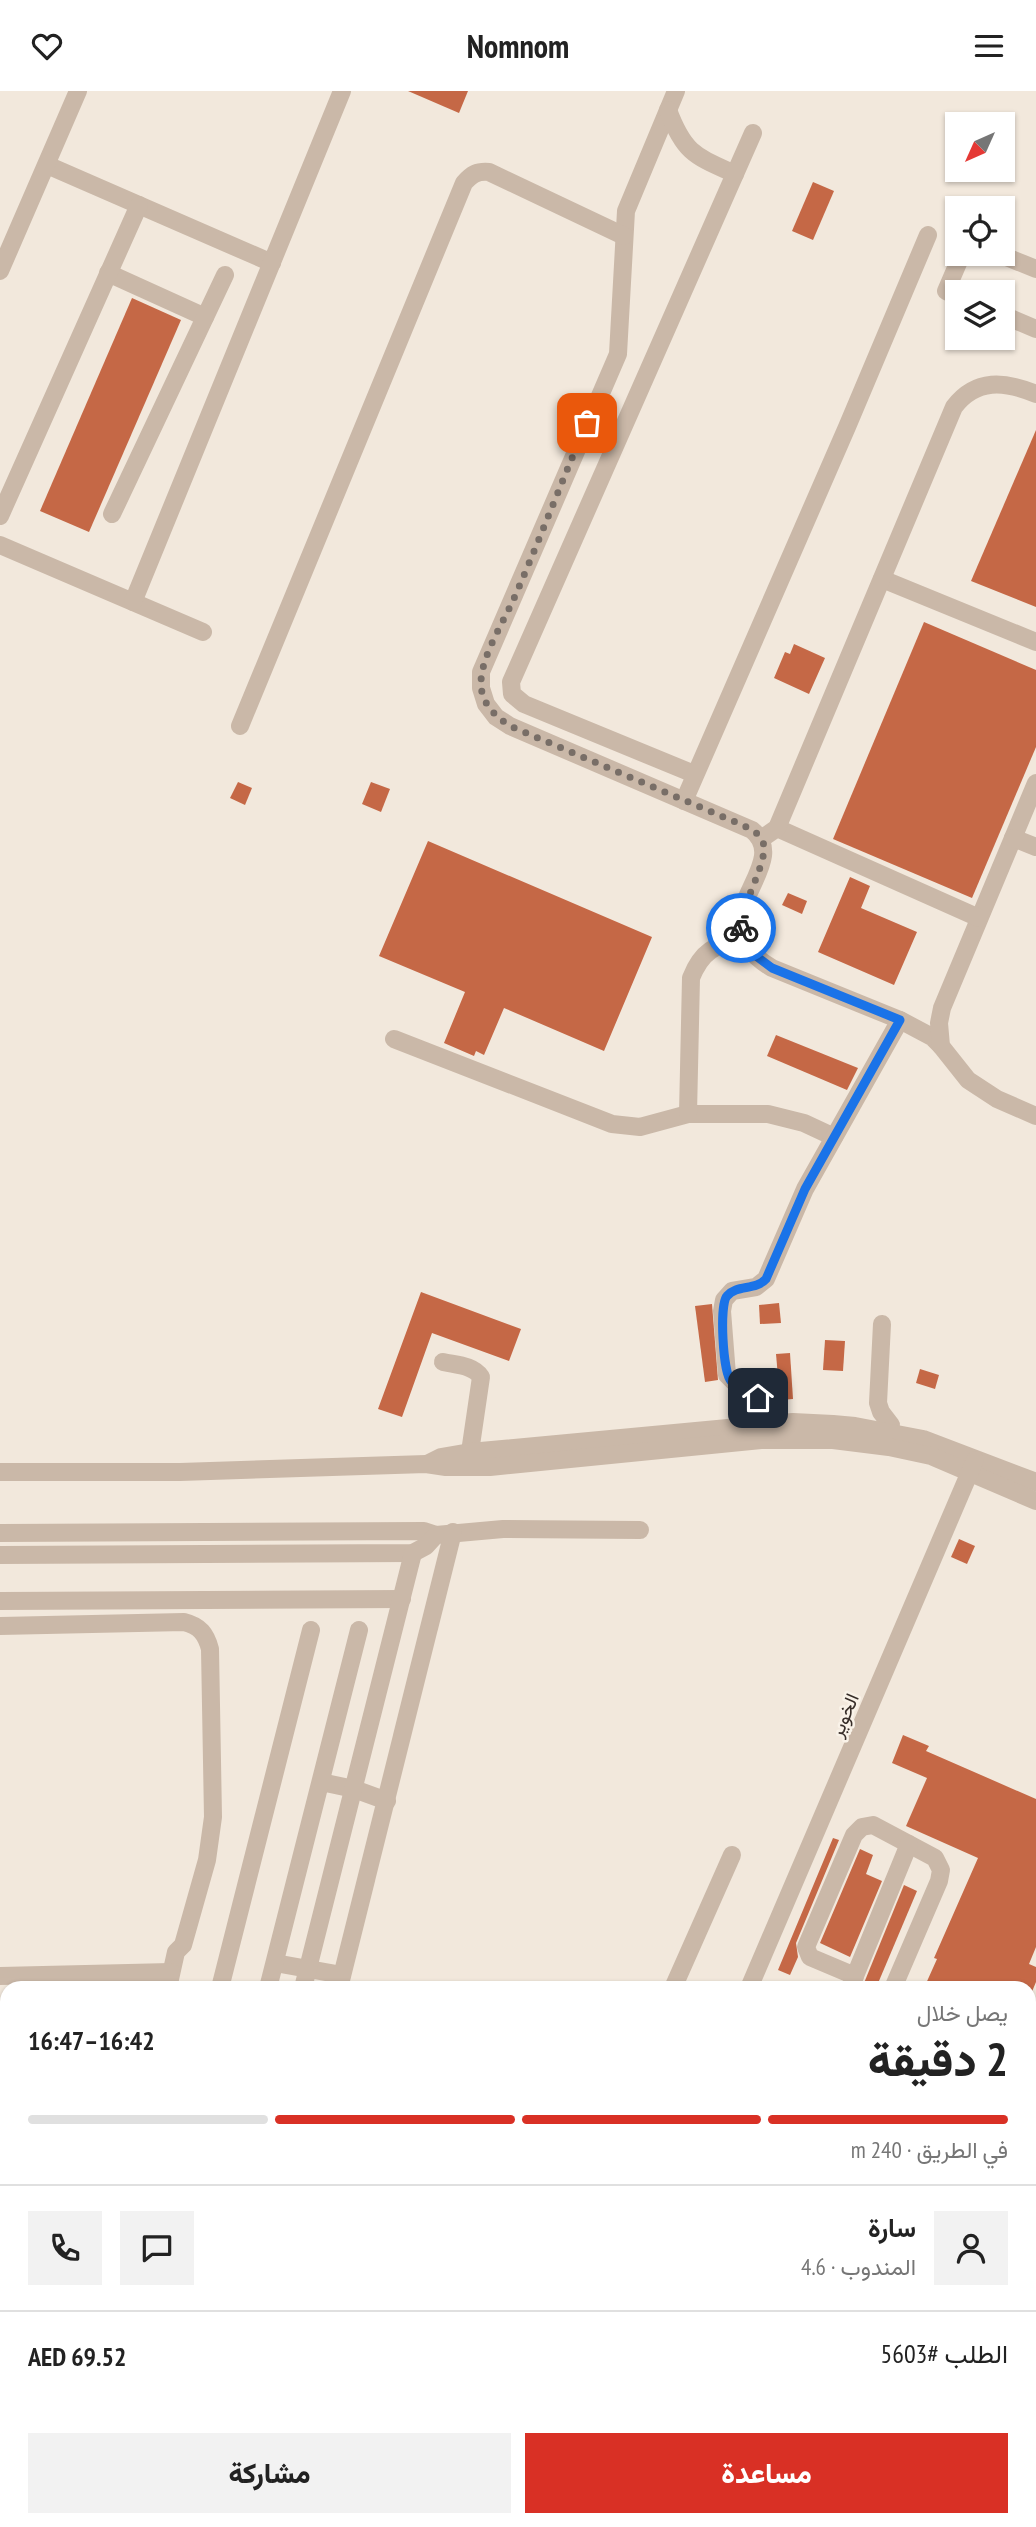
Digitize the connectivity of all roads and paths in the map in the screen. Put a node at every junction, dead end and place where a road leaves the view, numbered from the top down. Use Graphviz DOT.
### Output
graph roads {
  1 [pos="78,91"];
  2 [pos="342,91"];
  3 [pos="676,91"];
  4 [pos="668,110"];
  5 [pos="753,133"];
  6 [pos="47,165"];
  7 [pos="735,174"];
  8 [pos="139,205"];
  9 [pos="928,235"];
  10 [pos="624,236"];
  11 [pos="1015,260"];
  12 [pos="272,263"];
  13 [pos="1036,269"];
  14 [pos="0,271"];
  15 [pos="108,273"];
  16 [pos="225,275"];
  17 [pos="205,317"];
  18 [pos="1015,320"];
  19 [pos="1036,329"];
  20 [pos="1036,394"];
  21 [pos="112,514"];
  22 [pos="0,516"];
  23 [pos="0,545"];
  24 [pos="882,579"];
  25 [pos="133,602"];
  26 [pos="203,632"];
  27 [pos="1036,642"];
  28 [pos="240,726"];
  29 [pos="694,774"];
  30 [pos="1036,783"];
  31 [pos="684,801"];
  32 [pos="777,828"];
  33 [pos="1013,838"];
  34 [pos="761,839"];
  35 [pos="1036,847"];
  36 [pos="979,918"];
  37 [pos="741,938"];
  38 [pos="900,1020"];
  39 [pos="394,1039"];
  40 [pos="942,1046"];
  41 [pos="688,1114"];
  42 [pos="1036,1116"];
  43 [pos="834,1137"];
  44 [pos="882,1324"];
  45 [pos="443,1362"];
  46 [pos="760,1425"];
  47 [pos="890,1431"];
  48 [pos="470,1452"];
  49 [pos="426,1464"];
  50 [pos="973,1465"];
  51 [pos="0,1472"];
  52 [pos="1036,1482"];
  53 [pos="1036,1501"];
  54 [pos="640,1530"];
  55 [pos="0,1533"];
  56 [pos="444,1533"];
  57 [pos="413,1553"];
  58 [pos="0,1555"];
  59 [pos="402,1598"];
  60 [pos="0,1601"];
  61 [pos="0,1626"];
  62 [pos="311,1630"];
  63 [pos="359,1630"];
  64 [pos="321,1782"];
  65 [pos="354,1789"];
  66 [pos="387,1801"];
  67 [pos="909,1844"];
  68 [pos="732,1855"];
  69 [pos="275,1963"];
  70 [pos="308,1969"];
  71 [pos="0,1976"];
  72 [pos="169,1980"];
  73 [pos="222,1981"];
  74 [pos="270,1981"];
  75 [pos="305,1981"];
  76 [pos="338,1981"];
  77 [pos="340,1981"];
  78 [pos="676,1981"];
  79 [pos="756,1981"];
  80 [pos="851,1981"];
  81 [pos="853,1981"];
  82 [pos="896,1981"];
  1 -- 6 [label="street"];
  2 -- 12 [label="street"];
  3 -- 4 [label="street"];
  4 -- 7 [label="street"];
  4 -- 10 [label="street"];
  5 -- 7 [label="street"];
  6 -- 8 [label="street"];
  6 -- 14 [label="street"];
  7 -- 29 [label="street"];
  8 -- 12 [label="street"];
  8 -- 15 [label="street"];
  9 -- 29 [label="street"];
  10 -- 28 [label="street"];
  10 -- 31 [label="street"];
  11 -- 13 [label="street"];
  12 -- 25 [label="street"];
  15 -- 17 [label="street"];
  15 -- 22 [label="street"];
  16 -- 17 [label="street"];
  17 -- 21 [label="street"];
  18 -- 19 [label="street"];
  20 -- 24 [label="street"];
  23 -- 25 [label="street"];
  24 -- 27 [label="street"];
  24 -- 32 [label="street"];
  25 -- 26 [label="street"];
  29 -- 31 [label="street"];
  30 -- 33 [label="street"];
  31 -- 34 [label="street"];
  32 -- 34 [label="street"];
  32 -- 36 [label="street"];
  33 -- 35 [label="street"];
  33 -- 36 [label="street"];
  34 -- 37 [label="street"];
  36 -- 40 [label="street"];
  37 -- 38 [label="street"];
  37 -- 41 [label="street"];
  38 -- 40 [label="street"];
  38 -- 43 [label="street"];
  39 -- 41 [label="street"];
  40 -- 42 [label="street"];
  41 -- 43 [label="street"];
  43 -- 46 [label="street"];
  44 -- 47 [label="street"];
  45 -- 48 [label="street"];
  46 -- 47 [label="street"];
  46 -- 48 [label="street"];
  47 -- 50 [label="street"];
  48 -- 49 [label="street"];
  49 -- 50 [label="street"];
  49 -- 51 [label="street"];
  50 -- 52 [label="street"];
  50 -- 53 [label="street"];
  50 -- 79 [label="street, الخوير"];
  54 -- 56 [label="street"];
  55 -- 56 [label="street"];
  56 -- 57 [label="street"];
  56 -- 66 [label="street"];
  57 -- 58 [label="street"];
  57 -- 59 [label="street"];
  59 -- 60 [label="street"];
  59 -- 65 [label="street"];
  61 -- 72 [label="street"];
  62 -- 73 [label="street"];
  63 -- 64 [label="street"];
  64 -- 65 [label="street"];
  64 -- 69 [label="street"];
  65 -- 66 [label="street"];
  65 -- 70 [label="street"];
  66 -- 77 [label="street"];
  67 -- 80 [label="street"];
  67 -- 81 [label="street"];
  67 -- 82 [label="street"];
  68 -- 78 [label="street"];
  69 -- 70 [label="street"];
  69 -- 74 [label="street"];
  70 -- 75 [label="street"];
  70 -- 76 [label="street"];
  71 -- 72 [label="street"];
}
